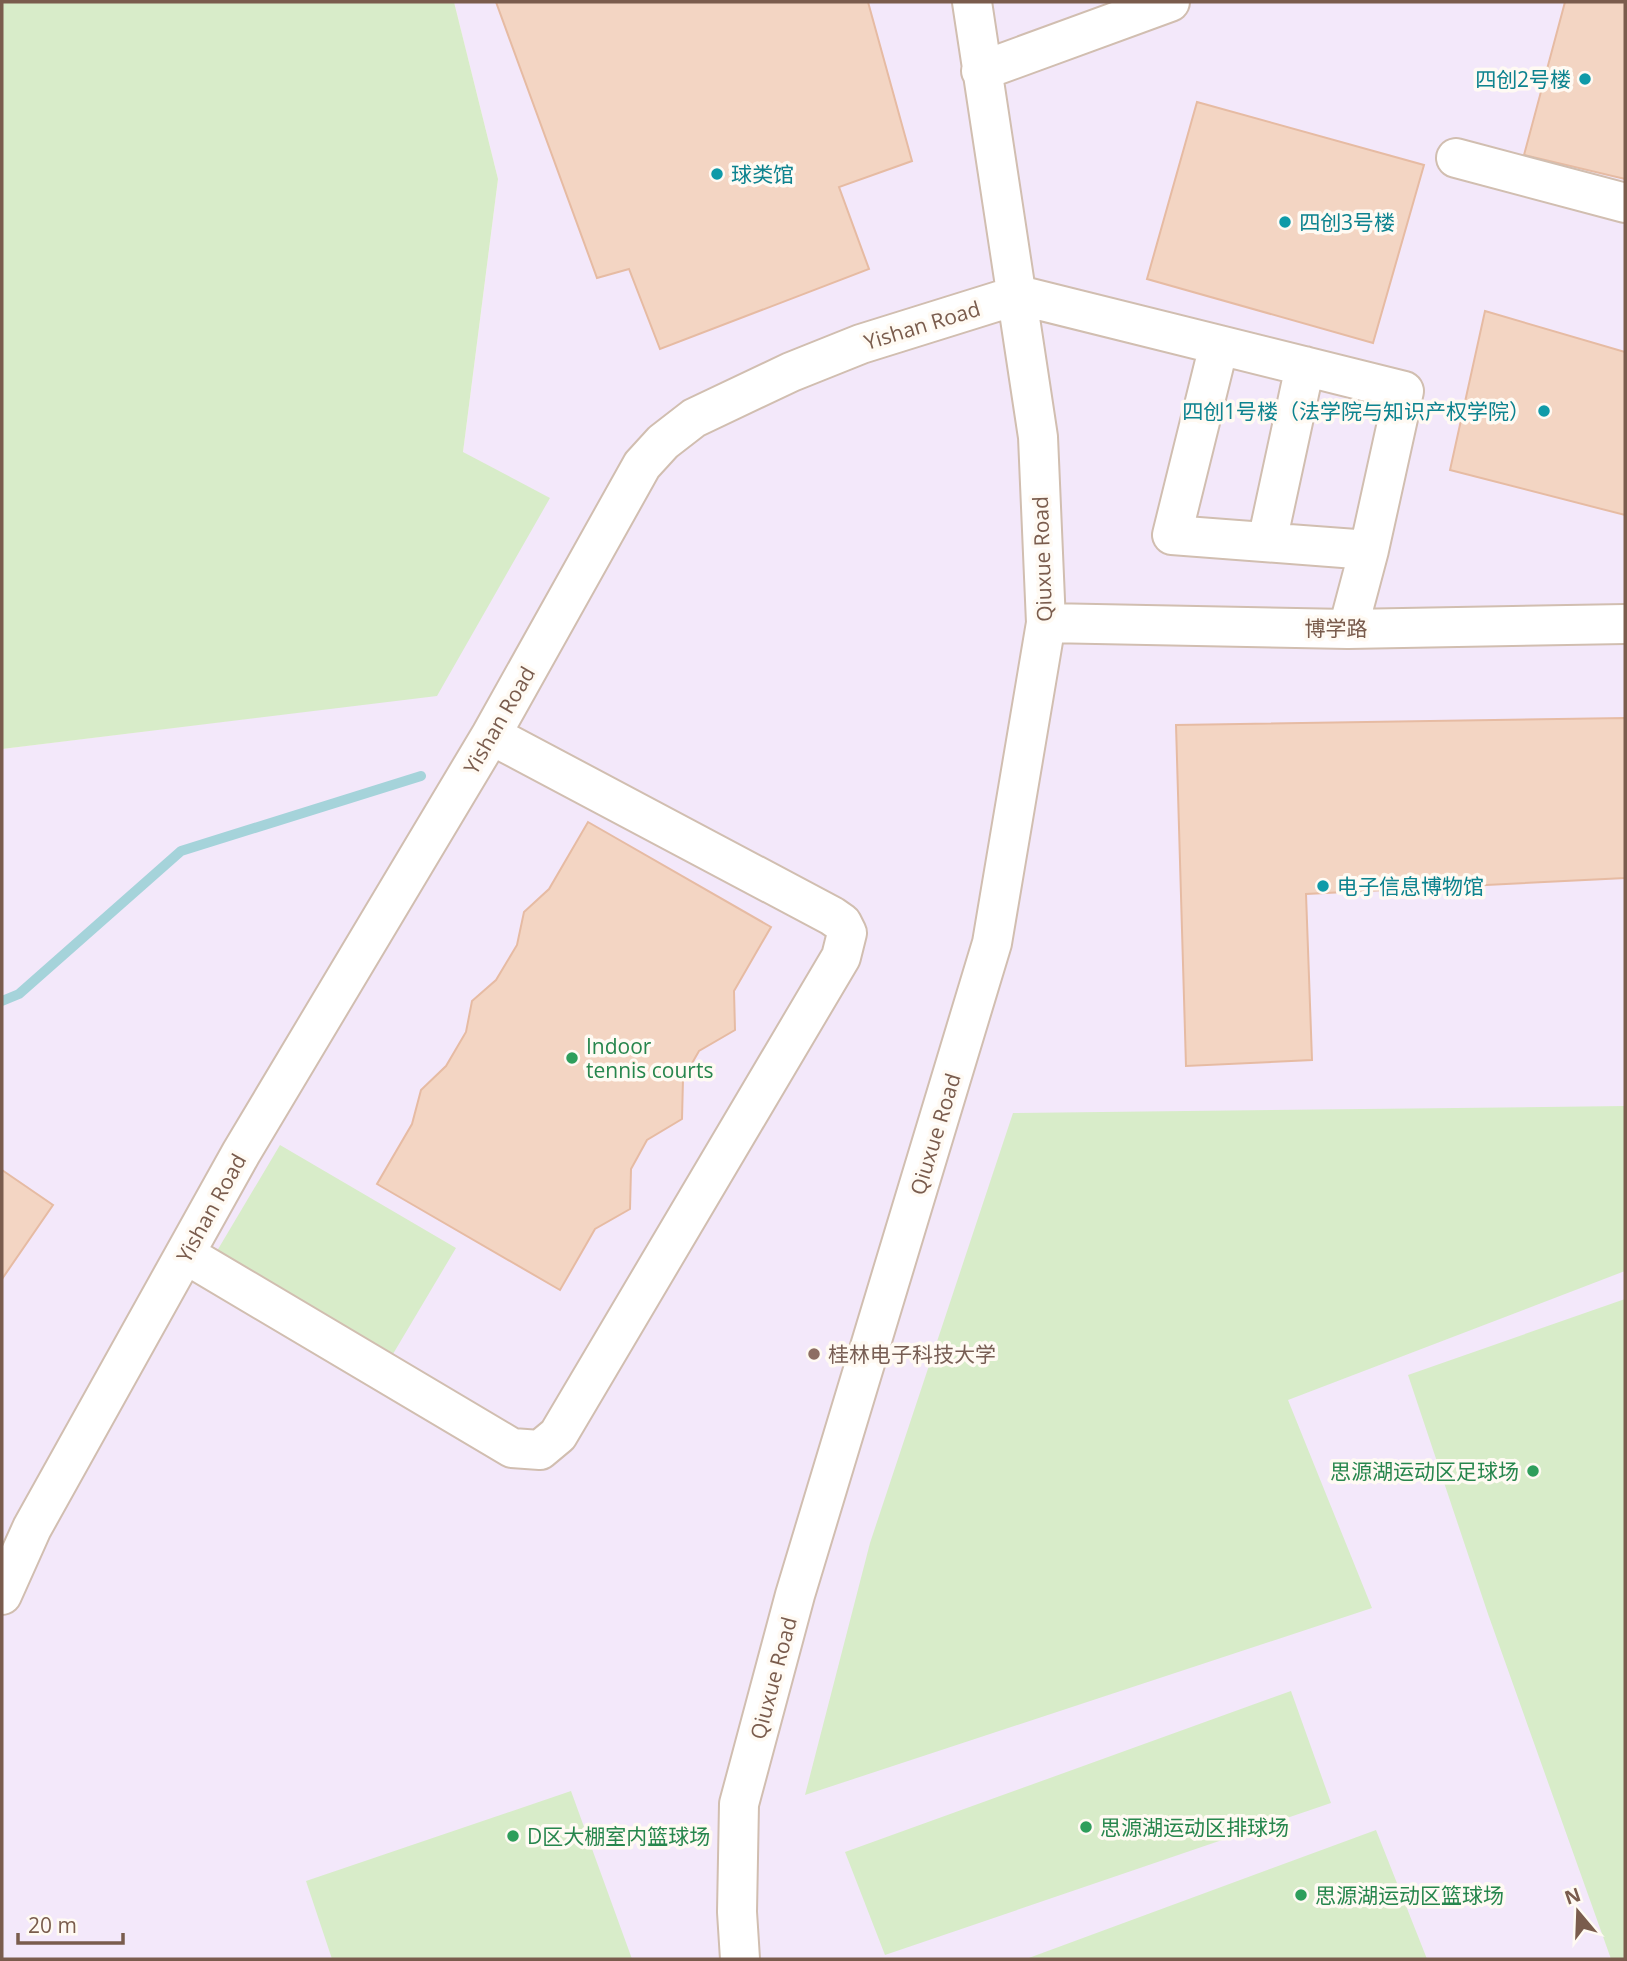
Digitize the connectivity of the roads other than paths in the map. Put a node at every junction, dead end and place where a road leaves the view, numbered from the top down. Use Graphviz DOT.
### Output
graph roads {
  1 [pos="972,2"];
  2 [pos="1170,2"];
  3 [pos="981,71"];
  4 [pos="1456,158"];
  5 [pos="1625,203"];
  6 [pos="1018,295"];
  7 [pos="1219,345"];
  8 [pos="1305,366"];
  9 [pos="1267,542"];
  10 [pos="1369,550"];
  11 [pos="1046,623"];
  12 [pos="1625,624"];
  13 [pos="1348,629"];
  14 [pos="491,735"];
  15 [pos="185,1254"];
  16 [pos="10,1558"];
  17 [pos="2,1595"];
  18 [pos="740,1959"];
  1 -- 3 [label="street"];
  2 -- 3 [label="street"];
  3 -- 6 [label="street"];
  4 -- 5 [label="street"];
  6 -- 7 [label="street"];
  6 -- 11 [label="street, Qiuxue Road"];
  6 -- 14 [label="street, Yishan Road"];
  7 -- 8 [label="street"];
  7 -- 9 [label="street"];
  8 -- 9 [label="street"];
  8 -- 10 [label="street"];
  9 -- 10 [label="street"];
  10 -- 13 [label="street"];
  11 -- 13 [label="street, 博学路"];
  11 -- 18 [label="street, Qiuxue Road"];
  12 -- 13 [label="street, 博学路"];
  14 -- 15 [label="street, Yishan Road"];
  14 -- 15 [label="street"];
  15 -- 16 [label="street, Yishan Road"];
  16 -- 17 [label="street, Yishan Road"];
}
